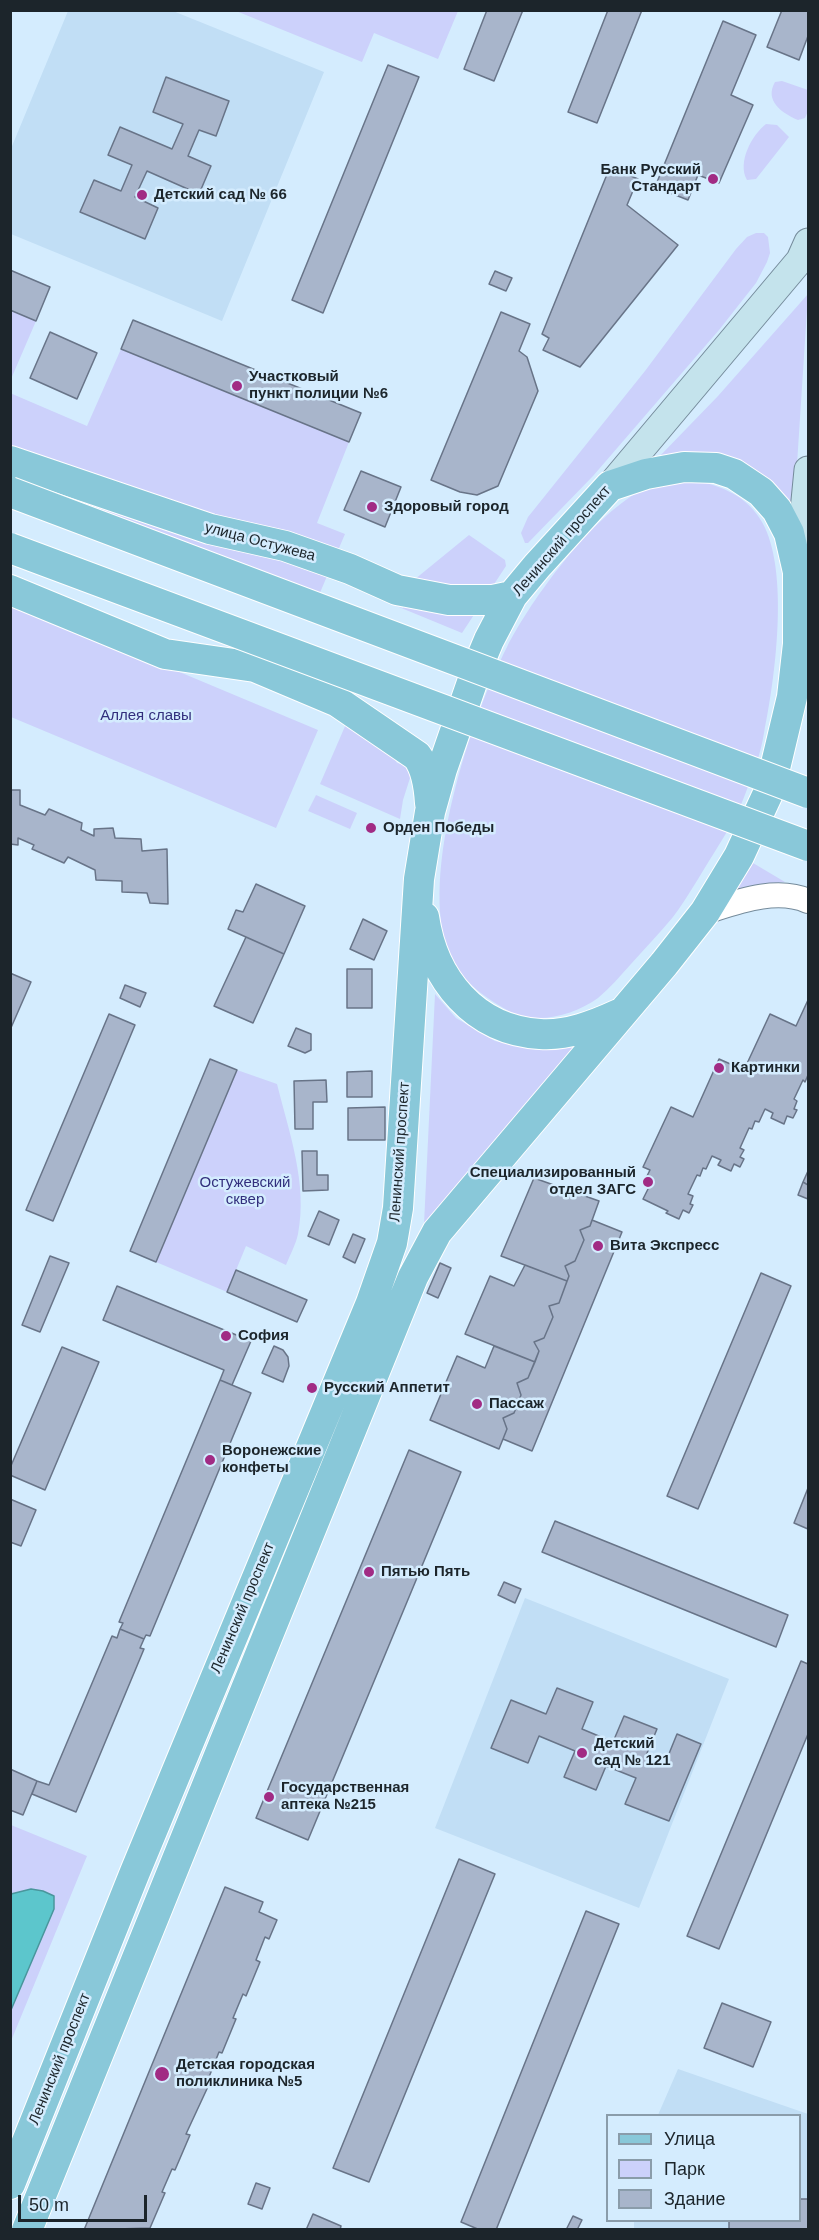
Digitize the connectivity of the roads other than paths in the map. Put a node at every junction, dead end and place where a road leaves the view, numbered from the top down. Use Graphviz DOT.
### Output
graph roads {
  1 [pos="808,242"];
  2 [pos="10,461"];
  3 [pos="808,470"];
  4 [pos="610,486"];
  5 [pos="10,492"];
  6 [pos="10,548"];
  7 [pos="798,572"];
  8 [pos="10,590"];
  9 [pos="512,596"];
  10 [pos="798,644"];
  11 [pos="808,674"];
  12 [pos="808,793"];
  13 [pos="430,812"];
  14 [pos="808,846"];
  15 [pos="419,879"];
  16 [pos="808,901"];
  17 [pos="705,912"];
  18 [pos="620,1014"];
  19 [pos="10,2184"];
  20 [pos="27,2229"];
  1 -- 4 [label="main road, Ленинский проспект"];
  2 -- 9 [label="main road, улица Остужева"];
  3 -- 7 [label="main road"];
  4 -- 7 [label="main road"];
  4 -- 9 [label="main road, Ленинский проспект"];
  5 -- 12 [label="main road, bridge"];
  6 -- 14 [label="main road, bridge"];
  7 -- 10 [label="main road"];
  8 -- 13 [label="main road"];
  9 -- 13 [label="main road, Ленинский проспект"];
  10 -- 11 [label="main road"];
  10 -- 17 [label="main road"];
  13 -- 15 [label="main road, Ленинский проспект"];
  15 -- 18 [label="main road"];
  15 -- 19 [label="main road, Ленинский проспект"];
  16 -- 17 [label="street"];
  17 -- 18 [label="main road"];
  18 -- 20 [label="main road"];
}
